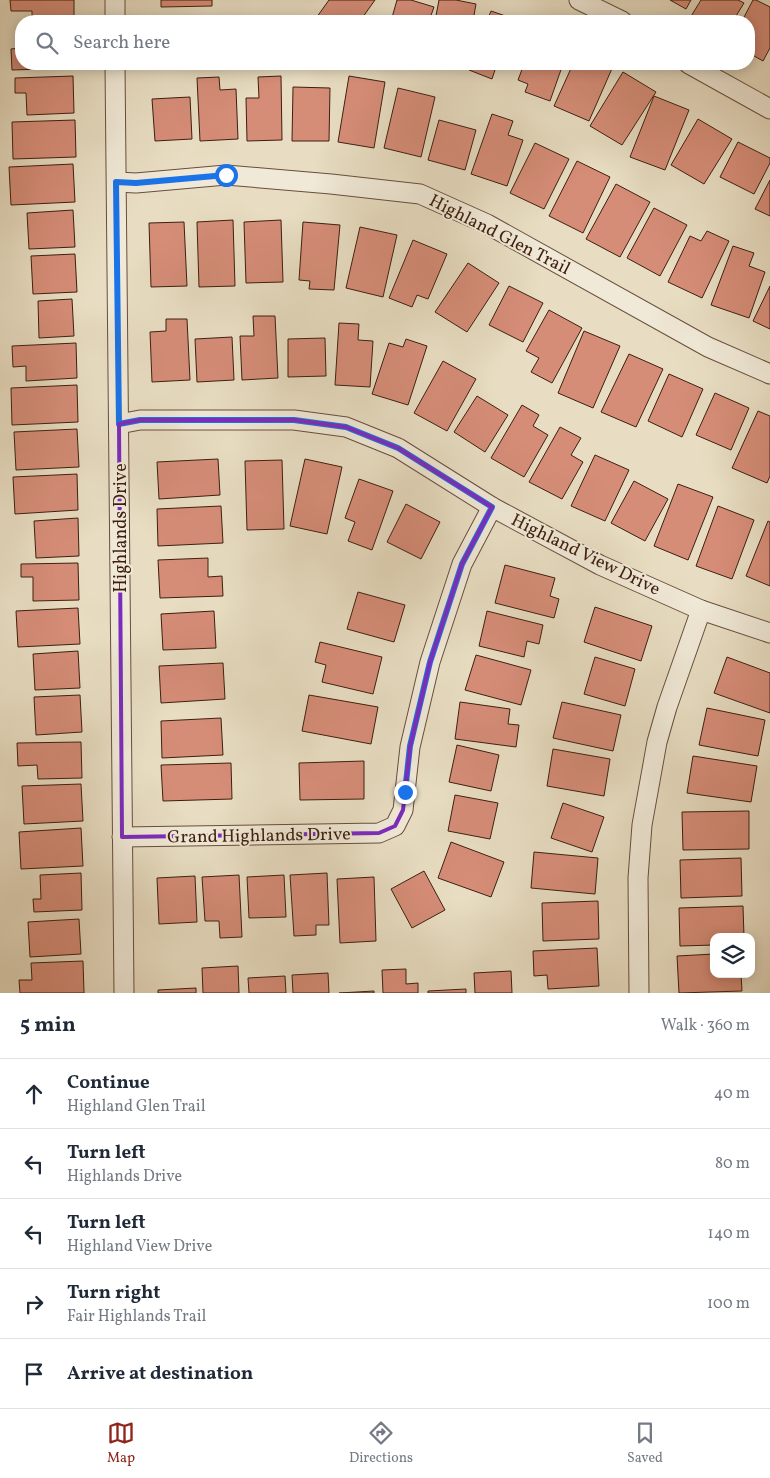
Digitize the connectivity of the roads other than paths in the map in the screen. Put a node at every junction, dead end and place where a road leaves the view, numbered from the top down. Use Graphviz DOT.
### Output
graph roads {
  1 [pos="115,0"];
  2 [pos="579,0"];
  3 [pos="115,15"];
  4 [pos="610,15"];
  5 [pos="115,70"];
  6 [pos="700,70"];
  7 [pos="770,109"];
  8 [pos="116,182"];
  9 [pos="770,374"];
  10 [pos="119,424"];
  11 [pos="492,507"];
  12 [pos="701,610"];
  13 [pos="770,634"];
  14 [pos="122,837"];
  15 [pos="124,993"];
  16 [pos="639,993"];
  1 -- 3 [label="street"];
  2 -- 4 [label="street"];
  5 -- 8 [label="street, Highlands Drive"];
  6 -- 7 [label="street"];
  8 -- 9 [label="street, Highland Glen Trail"];
  8 -- 10 [label="street, Highlands Drive"];
  10 -- 11 [label="street, Highland View Drive"];
  10 -- 14 [label="street, Highlands Drive"];
  11 -- 12 [label="street, Highland View Drive"];
  11 -- 14 [label="street, Grand Highlands Drive"];
  12 -- 13 [label="street, Highland View Drive"];
  12 -- 16 [label="street"];
  14 -- 15 [label="street, Highlands Drive"];
}
